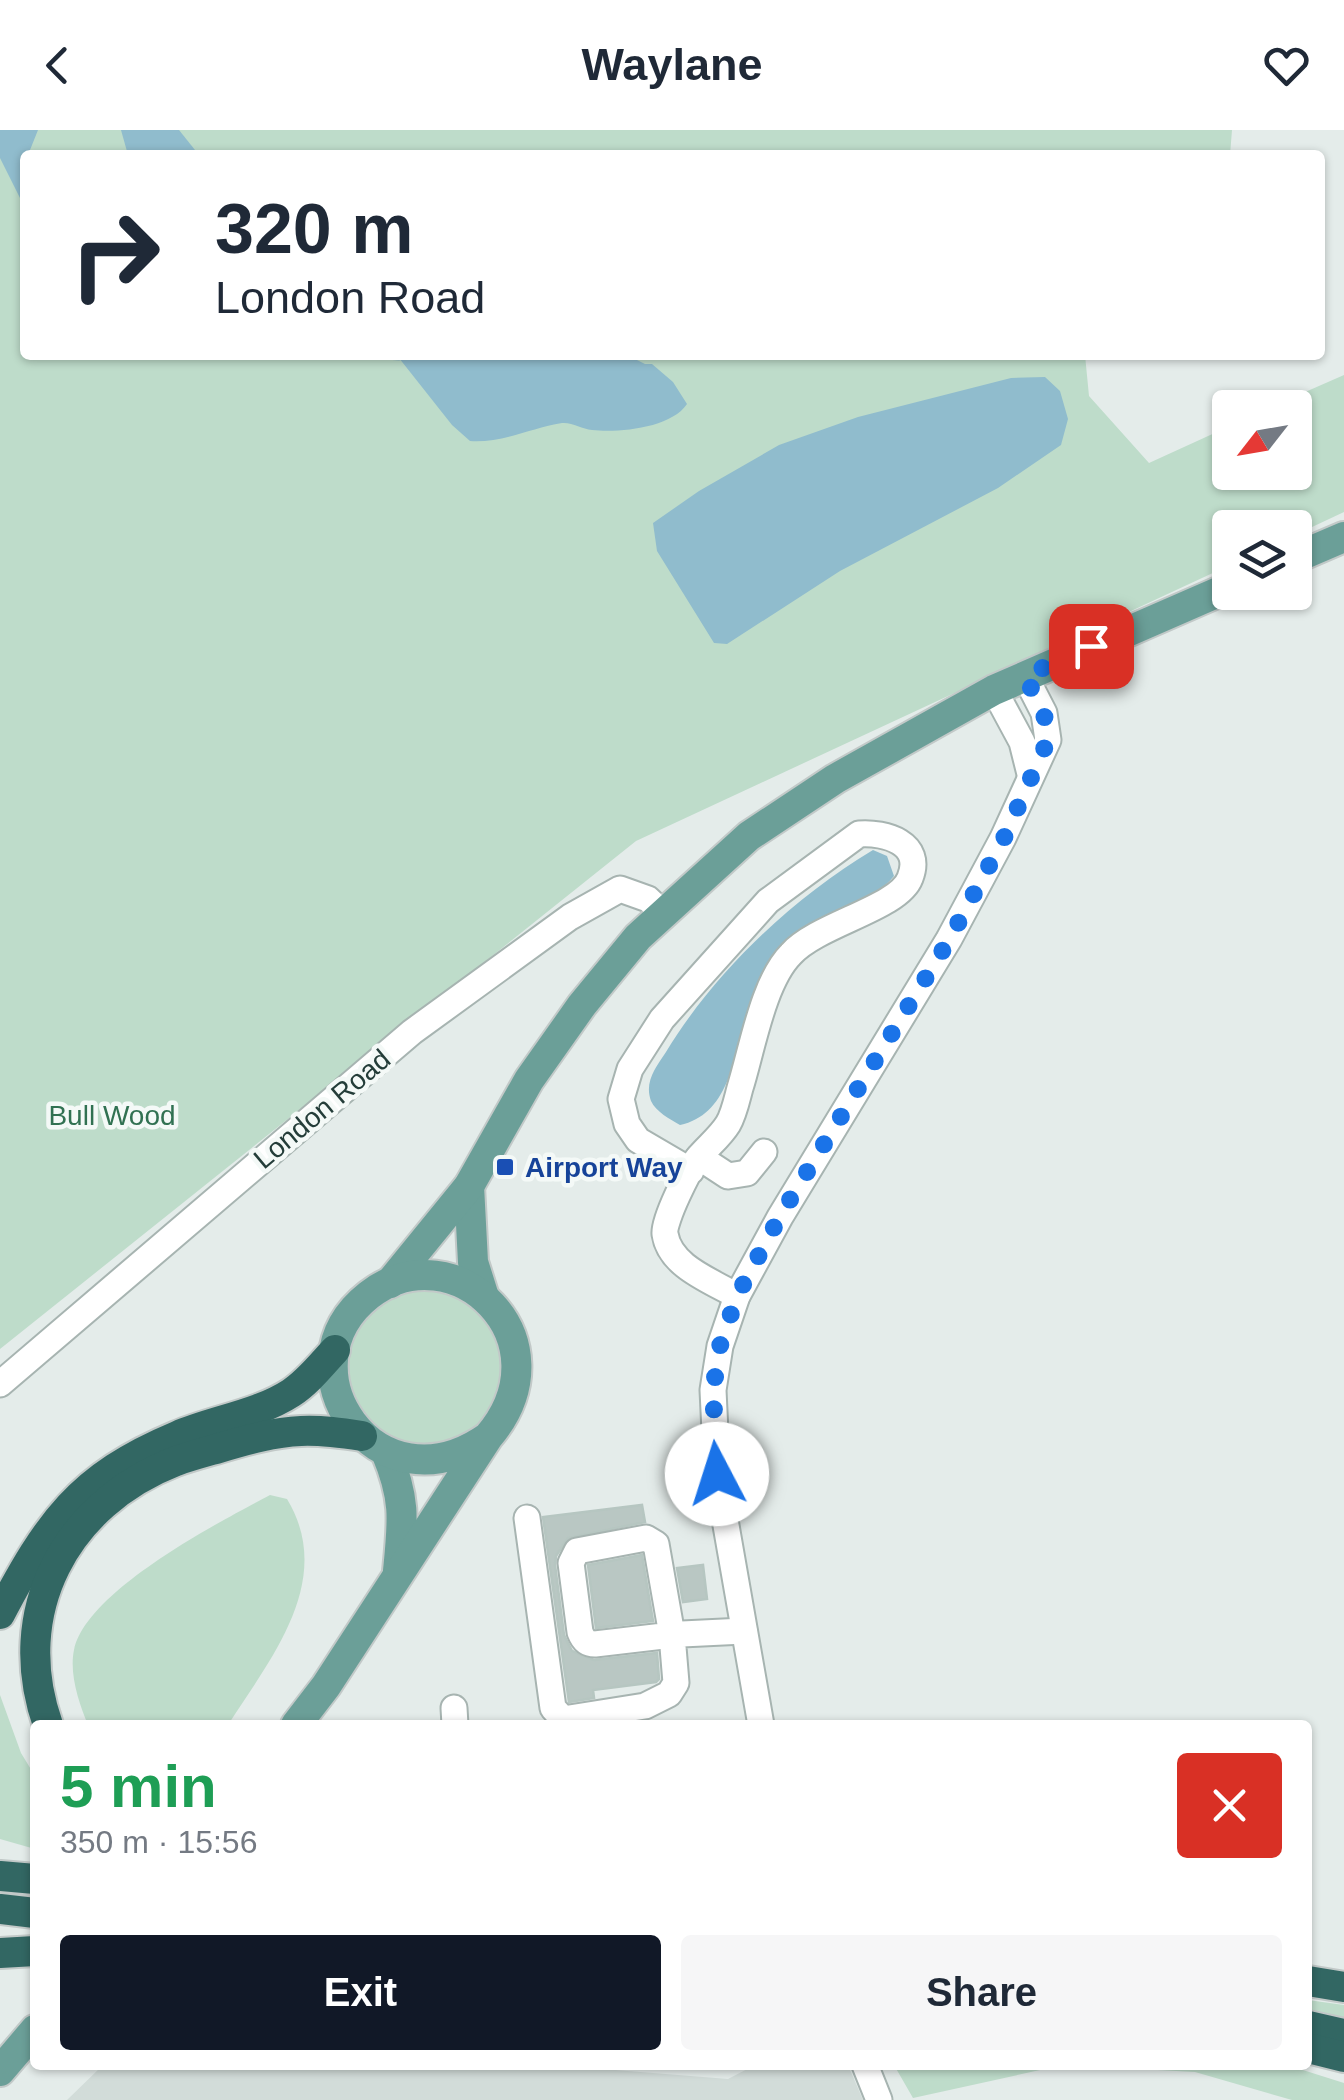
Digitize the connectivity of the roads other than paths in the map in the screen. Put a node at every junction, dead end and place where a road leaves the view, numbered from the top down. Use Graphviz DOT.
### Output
graph roads {
  1 [pos="1344,537"];
  2 [pos="1312,551"];
  3 [pos="1212,595"];
  4 [pos="1025,676"];
  5 [pos="994,690"];
  6 [pos="1030,774"];
  7 [pos="664,914"];
  8 [pos="764,1152"];
  9 [pos="695,1164"];
  10 [pos="470,1186"];
  11 [pos="390,1283"];
  12 [pos="737,1296"];
  13 [pos="484,1297"];
  14 [pos="335,1350"];
  15 [pos="0,1384"];
  16 [pos="488,1437"];
  17 [pos="374,1444"];
  18 [pos="527,1518"];
  19 [pos="398,1572"];
  20 [pos="0,1614"];
  21 [pos="744,1630"];
  22 [pos="672,1635"];
  23 [pos="46,1720"];
  24 [pos="300,1720"];
  25 [pos="555,1720"];
  26 [pos="559,1720"];
  27 [pos="760,1720"];
  28 [pos="0,1876"];
  29 [pos="30,1879"];
  30 [pos="0,1909"];
  31 [pos="30,1912"];
  32 [pos="30,1951"];
  33 [pos="0,1953"];
  34 [pos="1312,1982"];
  35 [pos="1344,1987"];
  36 [pos="1312,2027"];
  37 [pos="1344,2034"];
  38 [pos="30,2036"];
  39 [pos="1312,2049"];
  40 [pos="1344,2057"];
  41 [pos="867,2070"];
  42 [pos="0,2071"];
  43 [pos="880,2100"];
  1 -- 2 [label="main road"];
  3 -- 4 [label="main road"];
  4 -- 5 [label="main road"];
  4 -- 6 [label="street"];
  5 -- 6 [label="street"];
  5 -- 7 [label="main road"];
  6 -- 12 [label="street"];
  7 -- 10 [label="main road"];
  7 -- 15 [label="street, London Road"];
  8 -- 9 [label="street"];
  9 -- 9 [label="street"];
  9 -- 12 [label="street"];
  10 -- 11 [label="main road"];
  10 -- 13 [label="main road"];
  11 -- 13 [label="main road"];
  11 -- 14 [label="main road"];
  12 -- 21 [label="street"];
  13 -- 16 [label="main road"];
  14 -- 17 [label="main road"];
  14 -- 20 [label="highway"];
  16 -- 17 [label="main road"];
  16 -- 19 [label="main road"];
  17 -- 19 [label="main road"];
  17 -- 23 [label="highway"];
  18 -- 25 [label="street"];
  19 -- 24 [label="main road"];
  21 -- 22 [label="street"];
  21 -- 27 [label="street"];
  22 -- 22 [label="street"];
  22 -- 26 [label="street"];
  28 -- 29 [label="highway"];
  30 -- 31 [label="highway"];
  32 -- 33 [label="highway"];
  34 -- 35 [label="highway"];
  36 -- 37 [label="highway"];
  38 -- 42 [label="main road"];
  39 -- 40 [label="highway"];
  41 -- 43 [label="street"];
}
